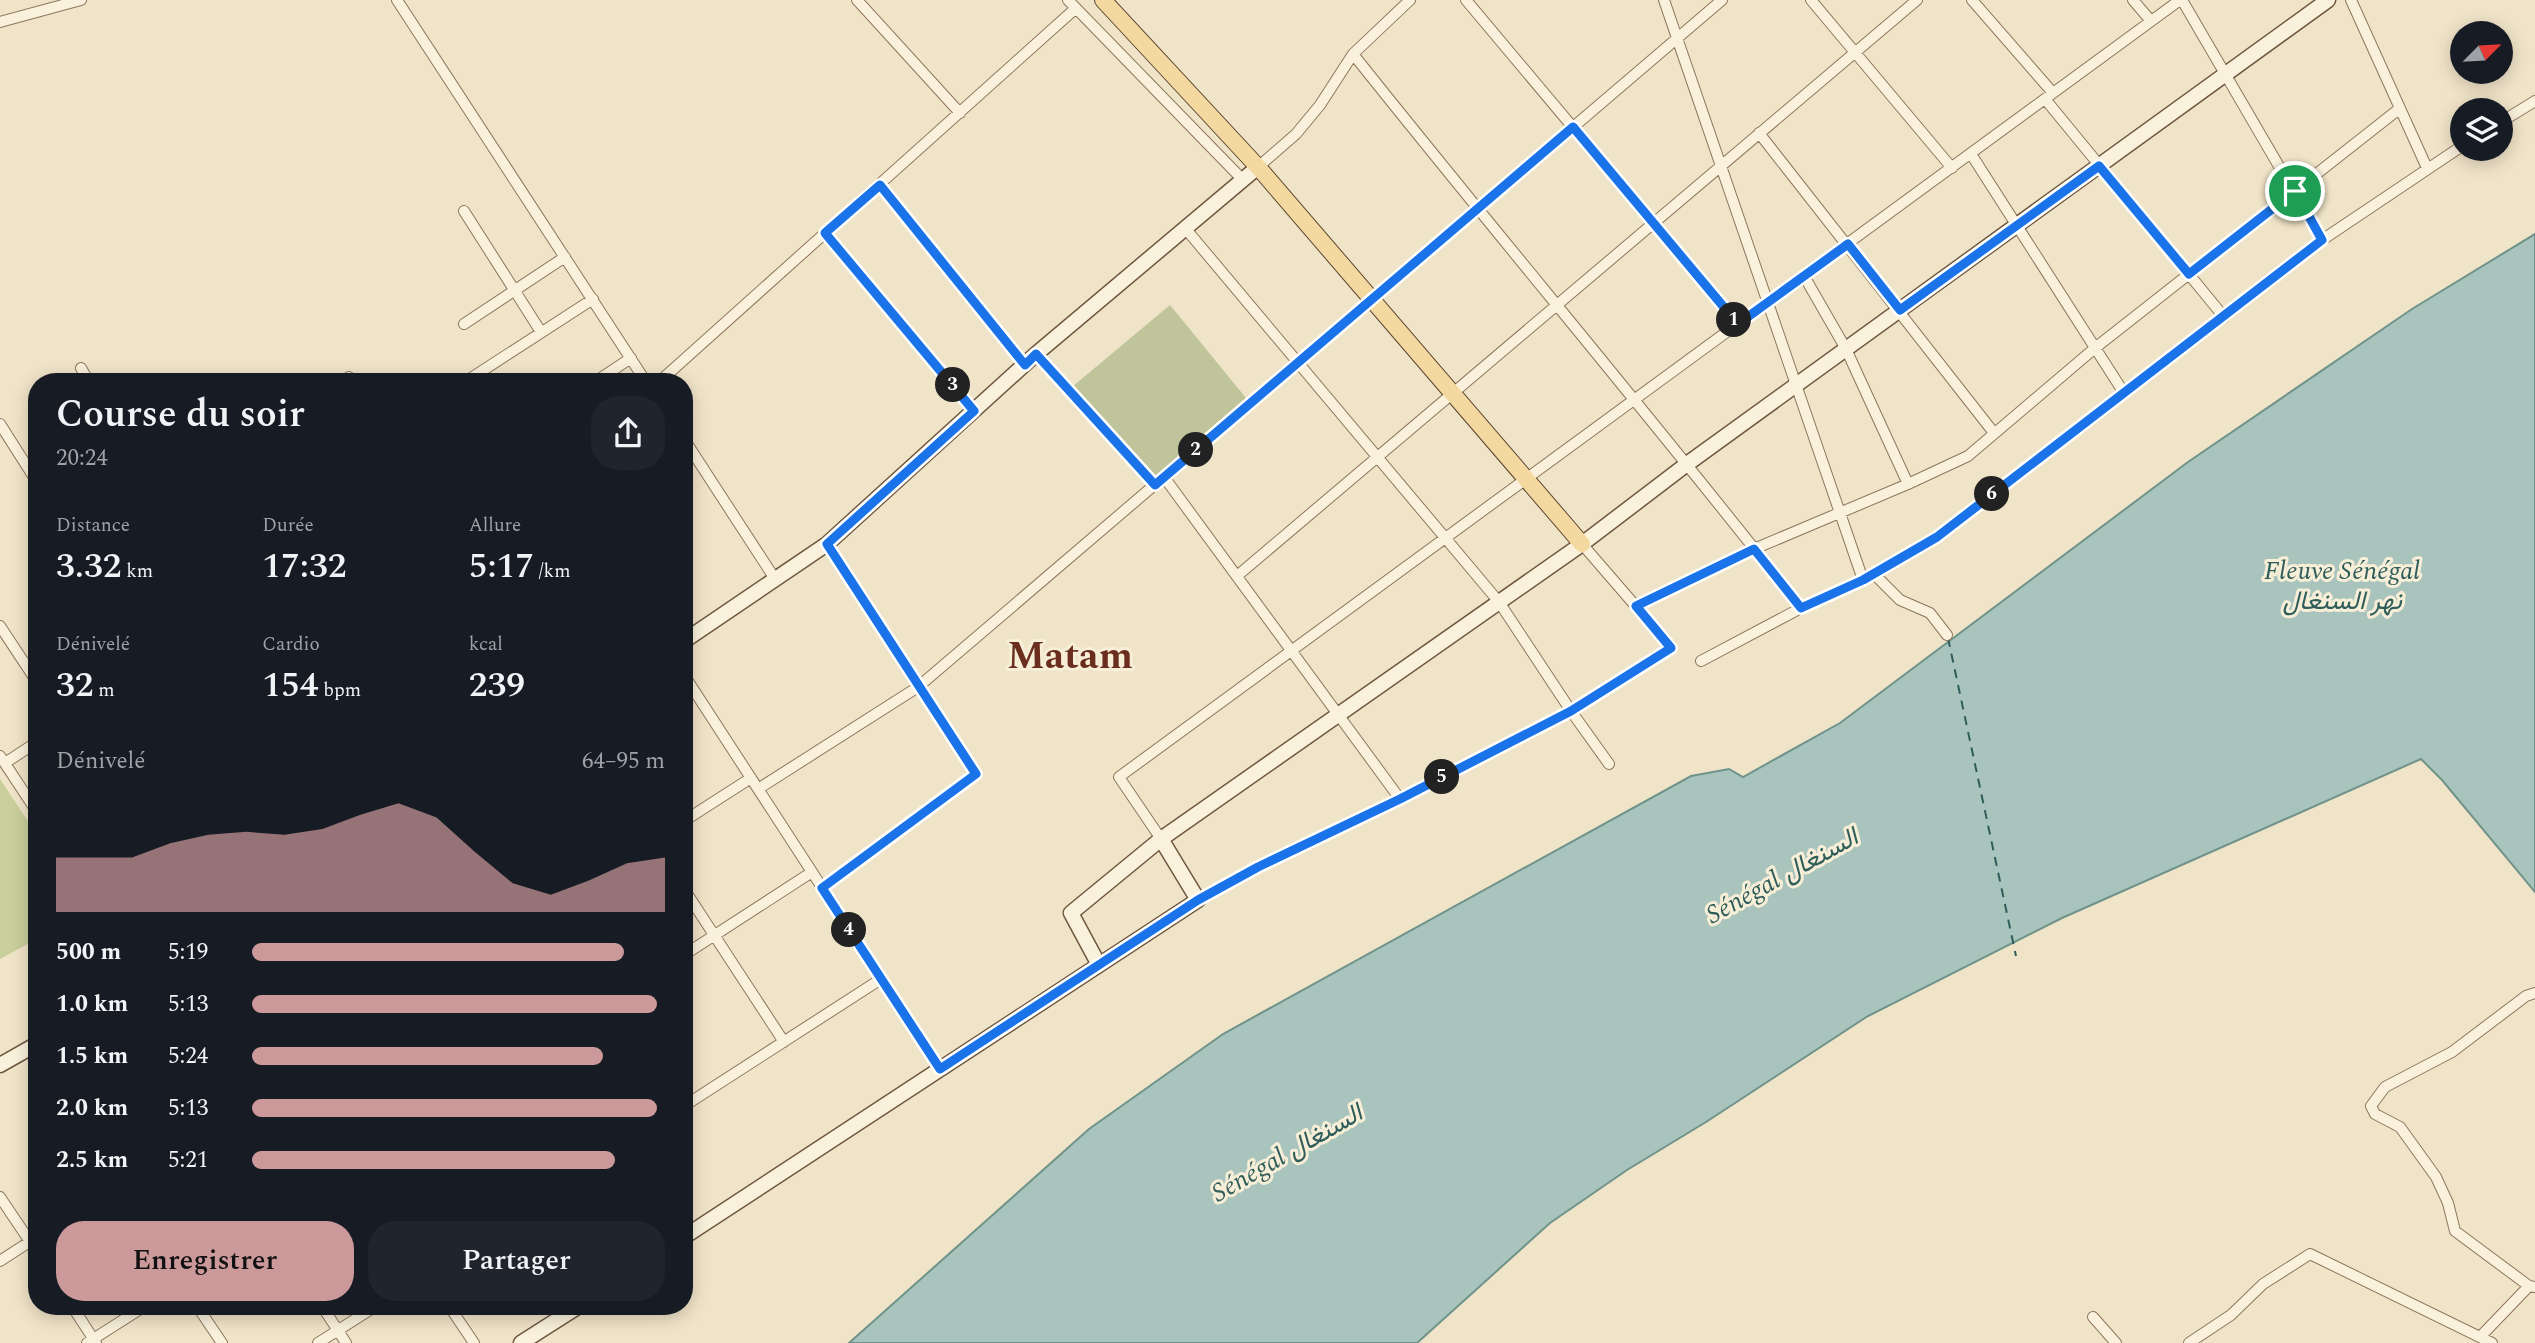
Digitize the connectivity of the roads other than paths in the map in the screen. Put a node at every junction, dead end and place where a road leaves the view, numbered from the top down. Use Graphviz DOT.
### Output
graph roads {
  1 [pos="81,0"];
  2 [pos="397,0"];
  3 [pos="857,0"];
  4 [pos="1068,0"];
  5 [pos="1103,0"];
  6 [pos="1410,0"];
  7 [pos="1466,0"];
  8 [pos="1664,0"];
  9 [pos="1722,0"];
  10 [pos="1811,0"];
  11 [pos="1917,0"];
  12 [pos="1972,0"];
  13 [pos="2133,0"];
  14 [pos="2181,0"];
  15 [pos="2328,0"];
  16 [pos="2351,0"];
  17 [pos="1076,8"];
  18 [pos="2151,21"];
  19 [pos="0,22"];
  20 [pos="1677,38"];
  21 [pos="1855,52"];
  22 [pos="1353,54"];
  23 [pos="2225,75"];
  24 [pos="2049,96"];
  25 [pos="2535,101"];
  26 [pos="2399,108"];
  27 [pos="960,113"];
  28 [pos="2513,115"];
  29 [pos="1573,127"];
  30 [pos="1759,133"];
  31 [pos="1970,154"];
  32 [pos="2450,154"];
  33 [pos="2099,166"];
  34 [pos="1258,167"];
  35 [pos="1720,167"];
  36 [pos="1952,168"];
  37 [pos="2427,168"];
  38 [pos="1242,179"];
  39 [pos="880,185"];
  40 [pos="2295,191"];
  41 [pos="1477,210"];
  42 [pos="464,211"];
  43 [pos="1654,222"];
  44 [pos="2017,225"];
  45 [pos="1185,228"];
  46 [pos="825,233"];
  47 [pos="2322,240"];
  48 [pos="1848,244"];
  49 [pos="565,257"];
  50 [pos="2189,274"];
  51 [pos="1804,276"];
  52 [pos="514,291"];
  53 [pos="593,299"];
  54 [pos="1372,299"];
  55 [pos="1768,302"];
  56 [pos="1556,306"];
  57 [pos="1900,310"];
  58 [pos="2224,317"];
  59 [pos="464,324"];
  60 [pos="1738,324"];
  61 [pos="541,332"];
  62 [pos="2095,348"];
  63 [pos="1846,349"];
  64 [pos="631,358"];
  65 [pos="1031,359"];
  66 [pos="1298,362"];
  67 [pos="81,368"];
  68 [pos="84,373"];
  69 [pos="479,373"];
  70 [pos="608,373"];
  71 [pos="640,373"];
  72 [pos="669,373"];
  73 [pos="1796,386"];
  74 [pos="1453,393"];
  75 [pos="2124,393"];
  76 [pos="1634,400"];
  77 [pos="974,411"];
  78 [pos="0,424"];
  79 [pos="1994,433"];
  80 [pos="693,455"];
  81 [pos="1378,457"];
  82 [pos="1687,464"];
  83 [pos="28,468"];
  84 [pos="1164,477"];
  85 [pos="1527,479"];
  86 [pos="1908,484"];
  87 [pos="1155,485"];
  88 [pos="1840,513"];
  89 [pos="1446,538"];
  90 [pos="827,544"];
  91 [pos="1582,544"];
  92 [pos="1754,549"];
  93 [pos="1874,574"];
  94 [pos="1237,576"];
  95 [pos="775,579"];
  96 [pos="1863,580"];
  97 [pos="1499,602"];
  98 [pos="1636,606"];
  99 [pos="1801,608"];
  100 [pos="0,626"];
  101 [pos="693,635"];
  102 [pos="1947,635"];
  103 [pos="1292,651"];
  104 [pos="1701,661"];
  105 [pos="28,668"];
  106 [pos="918,688"];
  107 [pos="693,689"];
  108 [pos="1571,711"];
  109 [pos="1337,714"];
  110 [pos="28,747"];
  111 [pos="2,760"];
  112 [pos="1609,764"];
  113 [pos="751,778"];
  114 [pos="758,789"];
  115 [pos="28,799"];
  116 [pos="1400,799"];
  117 [pos="693,815"];
  118 [pos="1161,839"];
  119 [pos="811,872"];
  120 [pos="822,888"];
  121 [pos="1198,900"];
  122 [pos="693,904"];
  123 [pos="714,935"];
  124 [pos="693,949"];
  125 [pos="1099,965"];
  126 [pos="881,979"];
  127 [pos="2535,993"];
  128 [pos="784,1042"];
  129 [pos="28,1053"];
  130 [pos="0,1065"];
  131 [pos="940,1069"];
  132 [pos="693,1099"];
  133 [pos="0,1197"];
  134 [pos="693,1231"];
  135 [pos="28,1233"];
  136 [pos="28,1243"];
  137 [pos="0,1261"];
  138 [pos="2532,1287"];
  139 [pos="77,1315"];
  140 [pos="132,1315"];
  141 [pos="203,1315"];
  142 [pos="328,1315"];
  143 [pos="362,1315"];
  144 [pos="455,1315"];
  145 [pos="561,1315"];
  146 [pos="2093,1317"];
  147 [pos="338,1330"];
  148 [pos="2481,1336"];
  149 [pos="93,1341"];
  150 [pos="222,1343"];
  151 [pos="318,1343"];
  152 [pos="346,1343"];
  153 [pos="474,1343"];
  154 [pos="522,1343"];
  155 [pos="2116,1343"];
  156 [pos="2189,1343"];
  157 [pos="2492,1343"];
  1 -- 19 [label="street"];
  2 -- 49 [label="street"];
  3 -- 27 [label="street"];
  4 -- 17 [label="street"];
  5 -- 34 [label="main road"];
  6 -- 22 [label="street"];
  7 -- 29 [label="street"];
  8 -- 20 [label="street"];
  9 -- 20 [label="street"];
  10 -- 21 [label="street"];
  11 -- 21 [label="street"];
  12 -- 24 [label="street"];
  13 -- 18 [label="street"];
  14 -- 18 [label="street"];
  14 -- 23 [label="street"];
  15 -- 23 [label="main road"];
  16 -- 26 [label="street"];
  17 -- 27 [label="street"];
  17 -- 38 [label="street"];
  18 -- 24 [label="street"];
  20 -- 29 [label="street"];
  20 -- 35 [label="street"];
  21 -- 30 [label="street"];
  21 -- 36 [label="street"];
  22 -- 34 [label="street"];
  22 -- 41 [label="street"];
  23 -- 33 [label="main road"];
  23 -- 40 [label="street"];
  24 -- 31 [label="street"];
  24 -- 33 [label="street"];
  25 -- 28 [label="street"];
  26 -- 37 [label="street"];
  26 -- 40 [label="street"];
  27 -- 39 [label="street"];
  29 -- 41 [label="street"];
  29 -- 43 [label="street"];
  30 -- 35 [label="street"];
  30 -- 48 [label="street"];
  31 -- 36 [label="street"];
  31 -- 44 [label="street"];
  32 -- 37 [label="street"];
  33 -- 44 [label="main road"];
  33 -- 50 [label="street"];
  34 -- 38 [label="main road"];
  34 -- 54 [label="main road"];
  35 -- 43 [label="street"];
  35 -- 55 [label="street"];
  36 -- 48 [label="street"];
  37 -- 47 [label="street"];
  38 -- 45 [label="main road"];
  39 -- 46 [label="street"];
  39 -- 65 [label="street"];
  40 -- 47 [label="street"];
  40 -- 50 [label="street"];
  41 -- 54 [label="street"];
  41 -- 56 [label="street"];
  42 -- 52 [label="street"];
  43 -- 56 [label="street"];
  43 -- 60 [label="street"];
  44 -- 57 [label="main road"];
  44 -- 62 [label="street"];
  45 -- 65 [label="main road"];
  45 -- 66 [label="street"];
  46 -- 72 [label="street"];
  46 -- 77 [label="street"];
  47 -- 58 [label="street"];
  48 -- 51 [label="street"];
  48 -- 57 [label="street"];
  49 -- 52 [label="street"];
  49 -- 53 [label="street"];
  50 -- 58 [label="street"];
  50 -- 62 [label="street"];
  51 -- 55 [label="street"];
  51 -- 63 [label="street"];
  52 -- 59 [label="street"];
  52 -- 61 [label="street"];
  53 -- 61 [label="street"];
  53 -- 64 [label="street"];
  54 -- 66 [label="street"];
  54 -- 74 [label="main road"];
  55 -- 60 [label="street"];
  55 -- 73 [label="street"];
  56 -- 74 [label="street"];
  56 -- 76 [label="street"];
  57 -- 63 [label="main road"];
  57 -- 79 [label="street"];
  58 -- 75 [label="street"];
  60 -- 76 [label="street"];
  61 -- 69 [label="street"];
  62 -- 75 [label="street"];
  62 -- 79 [label="street"];
  63 -- 73 [label="main road"];
  63 -- 86 [label="street"];
  64 -- 70 [label="street"];
  64 -- 71 [label="street"];
  65 -- 77 [label="main road"];
  65 -- 87 [label="street"];
  66 -- 81 [label="street"];
  66 -- 84 [label="street"];
  67 -- 68 [label="street"];
  73 -- 82 [label="main road"];
  73 -- 88 [label="street"];
  74 -- 81 [label="street"];
  74 -- 85 [label="main road"];
  75 -- 93 [label="street"];
  76 -- 82 [label="street"];
  76 -- 85 [label="street"];
  77 -- 90 [label="main road"];
  78 -- 83 [label="street"];
  79 -- 86 [label="street"];
  80 -- 95 [label="street"];
  81 -- 89 [label="street"];
  81 -- 94 [label="street"];
  82 -- 91 [label="main road"];
  82 -- 92 [label="street"];
  84 -- 87 [label="street"];
  84 -- 94 [label="street"];
  85 -- 89 [label="street"];
  85 -- 91 [label="main road"];
  86 -- 88 [label="street"];
  87 -- 106 [label="street"];
  88 -- 92 [label="street"];
  88 -- 96 [label="street"];
  89 -- 97 [label="street"];
  89 -- 103 [label="street"];
  90 -- 95 [label="main road"];
  90 -- 106 [label="street"];
  91 -- 97 [label="main road"];
  91 -- 98 [label="street"];
  92 -- 98 [label="street"];
  92 -- 99 [label="street"];
  93 -- 96 [label="street"];
  93 -- 102 [label="street"];
  94 -- 103 [label="street"];
  95 -- 101 [label="main road"];
  96 -- 99 [label="street"];
  97 -- 108 [label="street"];
  97 -- 109 [label="main road"];
  98 -- 108 [label="street"];
  99 -- 104 [label="street"];
  100 -- 105 [label="street"];
  103 -- 109 [label="street"];
  103 -- 118 [label="street"];
  106 -- 114 [label="street"];
  106 -- 120 [label="street"];
  107 -- 113 [label="street"];
  108 -- 112 [label="street"];
  108 -- 116 [label="street"];
  109 -- 116 [label="street"];
  109 -- 118 [label="main road"];
  110 -- 111 [label="street"];
  111 -- 115 [label="street"];
  113 -- 114 [label="street"];
  113 -- 117 [label="street"];
  114 -- 119 [label="street"];
  116 -- 121 [label="street"];
  118 -- 121 [label="main road"];
  118 -- 125 [label="main road"];
  119 -- 120 [label="street"];
  119 -- 123 [label="street"];
  120 -- 126 [label="street"];
  121 -- 125 [label="main road"];
  122 -- 123 [label="street"];
  123 -- 124 [label="street"];
  123 -- 128 [label="street"];
  125 -- 131 [label="main road"];
  126 -- 128 [label="street"];
  126 -- 131 [label="street"];
  127 -- 138 [label="street"];
  128 -- 132 [label="street"];
  129 -- 130 [label="main road"];
  131 -- 134 [label="main road"];
  133 -- 135 [label="street"];
  136 -- 137 [label="street"];
  138 -- 148 [label="street"];
  139 -- 149 [label="street"];
  140 -- 149 [label="street"];
  141 -- 150 [label="street"];
  142 -- 147 [label="street"];
  143 -- 147 [label="street"];
  144 -- 153 [label="street"];
  145 -- 154 [label="main road"];
  146 -- 155 [label="street"];
  147 -- 151 [label="street"];
  147 -- 152 [label="street"];
  148 -- 156 [label="street"];
  148 -- 157 [label="street"];
}
